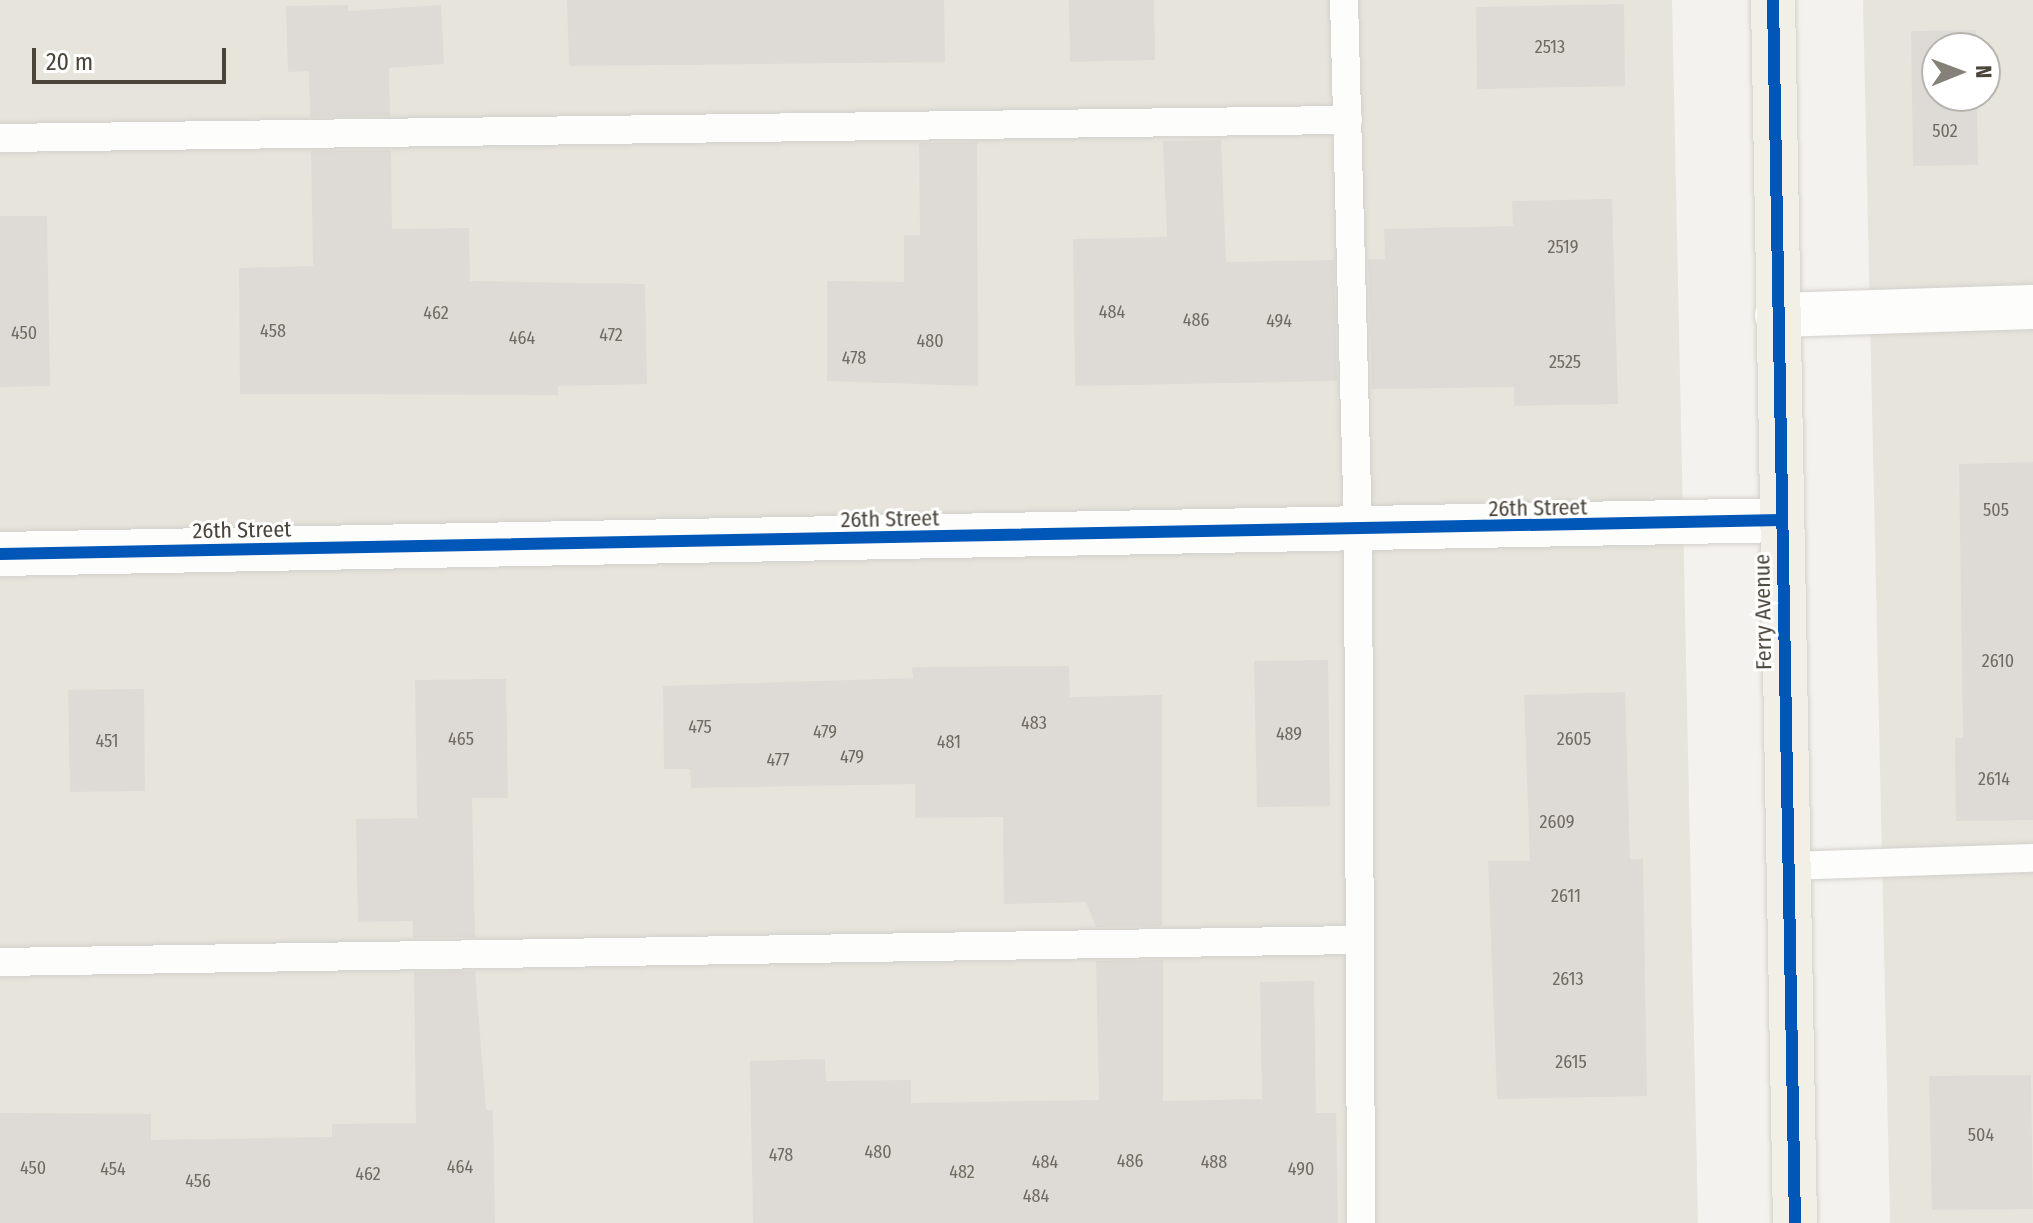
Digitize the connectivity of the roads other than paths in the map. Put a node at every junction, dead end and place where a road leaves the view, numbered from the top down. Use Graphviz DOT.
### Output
graph roads {
  1 [pos="1344,0"];
  2 [pos="1773,0"];
  3 [pos="1348,120"];
  4 [pos="0,138"];
  5 [pos="2033,307"];
  6 [pos="1777,315"];
  7 [pos="1781,520"];
  8 [pos="1358,531"];
  9 [pos="0,554"];
  10 [pos="2033,858"];
  11 [pos="1787,866"];
  12 [pos="1360,940"];
  13 [pos="0,962"];
  14 [pos="1361,1223"];
  15 [pos="1795,1223"];
  1 -- 3 [label="lane"];
  2 -- 6 [label="main road, Ferry Avenue"];
  3 -- 4 [label="lane"];
  3 -- 8 [label="lane"];
  5 -- 6 [label="street"];
  6 -- 7 [label="main road, Ferry Avenue"];
  7 -- 8 [label="street, 26th Street"];
  7 -- 11 [label="main road, Ferry Avenue"];
  8 -- 9 [label="street, 26th Street"];
  8 -- 12 [label="lane"];
  10 -- 11 [label="lane"];
  11 -- 15 [label="main road, Ferry Avenue"];
  12 -- 13 [label="lane"];
  12 -- 14 [label="lane"];
}
